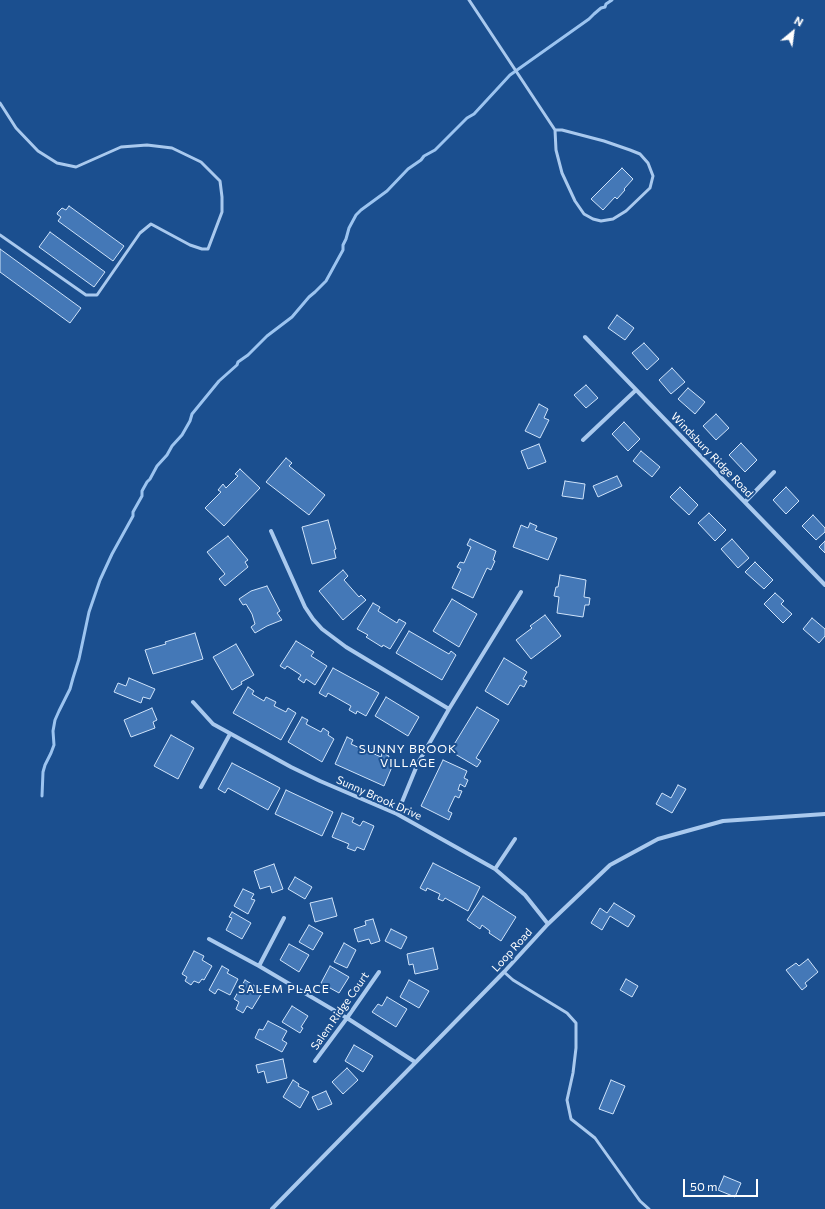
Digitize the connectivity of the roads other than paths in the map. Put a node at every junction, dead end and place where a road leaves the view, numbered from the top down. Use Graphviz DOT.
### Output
graph roads {
  1 [pos="469,0"];
  2 [pos="0,103"];
  3 [pos="554,130"];
  4 [pos="0,235"];
  5 [pos="585,337"];
  6 [pos="636,390"];
  7 [pos="583,440"];
  8 [pos="774,472"];
  9 [pos="745,502"];
  10 [pos="271,532"];
  11 [pos="825,585"];
  12 [pos="521,592"];
  13 [pos="193,702"];
  14 [pos="449,709"];
  15 [pos="230,734"];
  16 [pos="201,787"];
  17 [pos="397,814"];
  18 [pos="825,814"];
  19 [pos="515,839"];
  20 [pos="495,869"];
  21 [pos="284,918"];
  22 [pos="548,924"];
  23 [pos="209,940"];
  24 [pos="259,966"];
  25 [pos="379,972"];
  26 [pos="504,972"];
  27 [pos="347,1018"];
  28 [pos="315,1061"];
  29 [pos="416,1062"];
  30 [pos="272,1209"];
  31 [pos="650,1209"];
  1 -- 3 [label="lane"];
  2 -- 4 [label="lane"];
  3 -- 3 [label="lane"];
  5 -- 6 [label="street, Windsbury Ridge Road"];
  6 -- 7 [label="street"];
  6 -- 9 [label="street, Windsbury Ridge Road"];
  8 -- 9 [label="street"];
  9 -- 11 [label="street, Windsbury Ridge Road"];
  10 -- 14 [label="street"];
  12 -- 14 [label="street"];
  13 -- 15 [label="street, Sunny Brook Drive"];
  14 -- 17 [label="street"];
  15 -- 16 [label="street"];
  15 -- 17 [label="street, Sunny Brook Drive"];
  17 -- 20 [label="street, Sunny Brook Drive"];
  18 -- 22 [label="street, Loop Road"];
  19 -- 20 [label="street"];
  20 -- 22 [label="street, Sunny Brook Drive"];
  21 -- 24 [label="street"];
  22 -- 26 [label="street, Loop Road"];
  23 -- 24 [label="street"];
  24 -- 27 [label="street"];
  25 -- 27 [label="street, Salem Ridge Court"];
  26 -- 29 [label="street, Loop Road"];
  26 -- 31 [label="lane"];
  27 -- 28 [label="street, Salem Ridge Court"];
  27 -- 29 [label="street"];
  29 -- 30 [label="street, Loop Road"];
}
